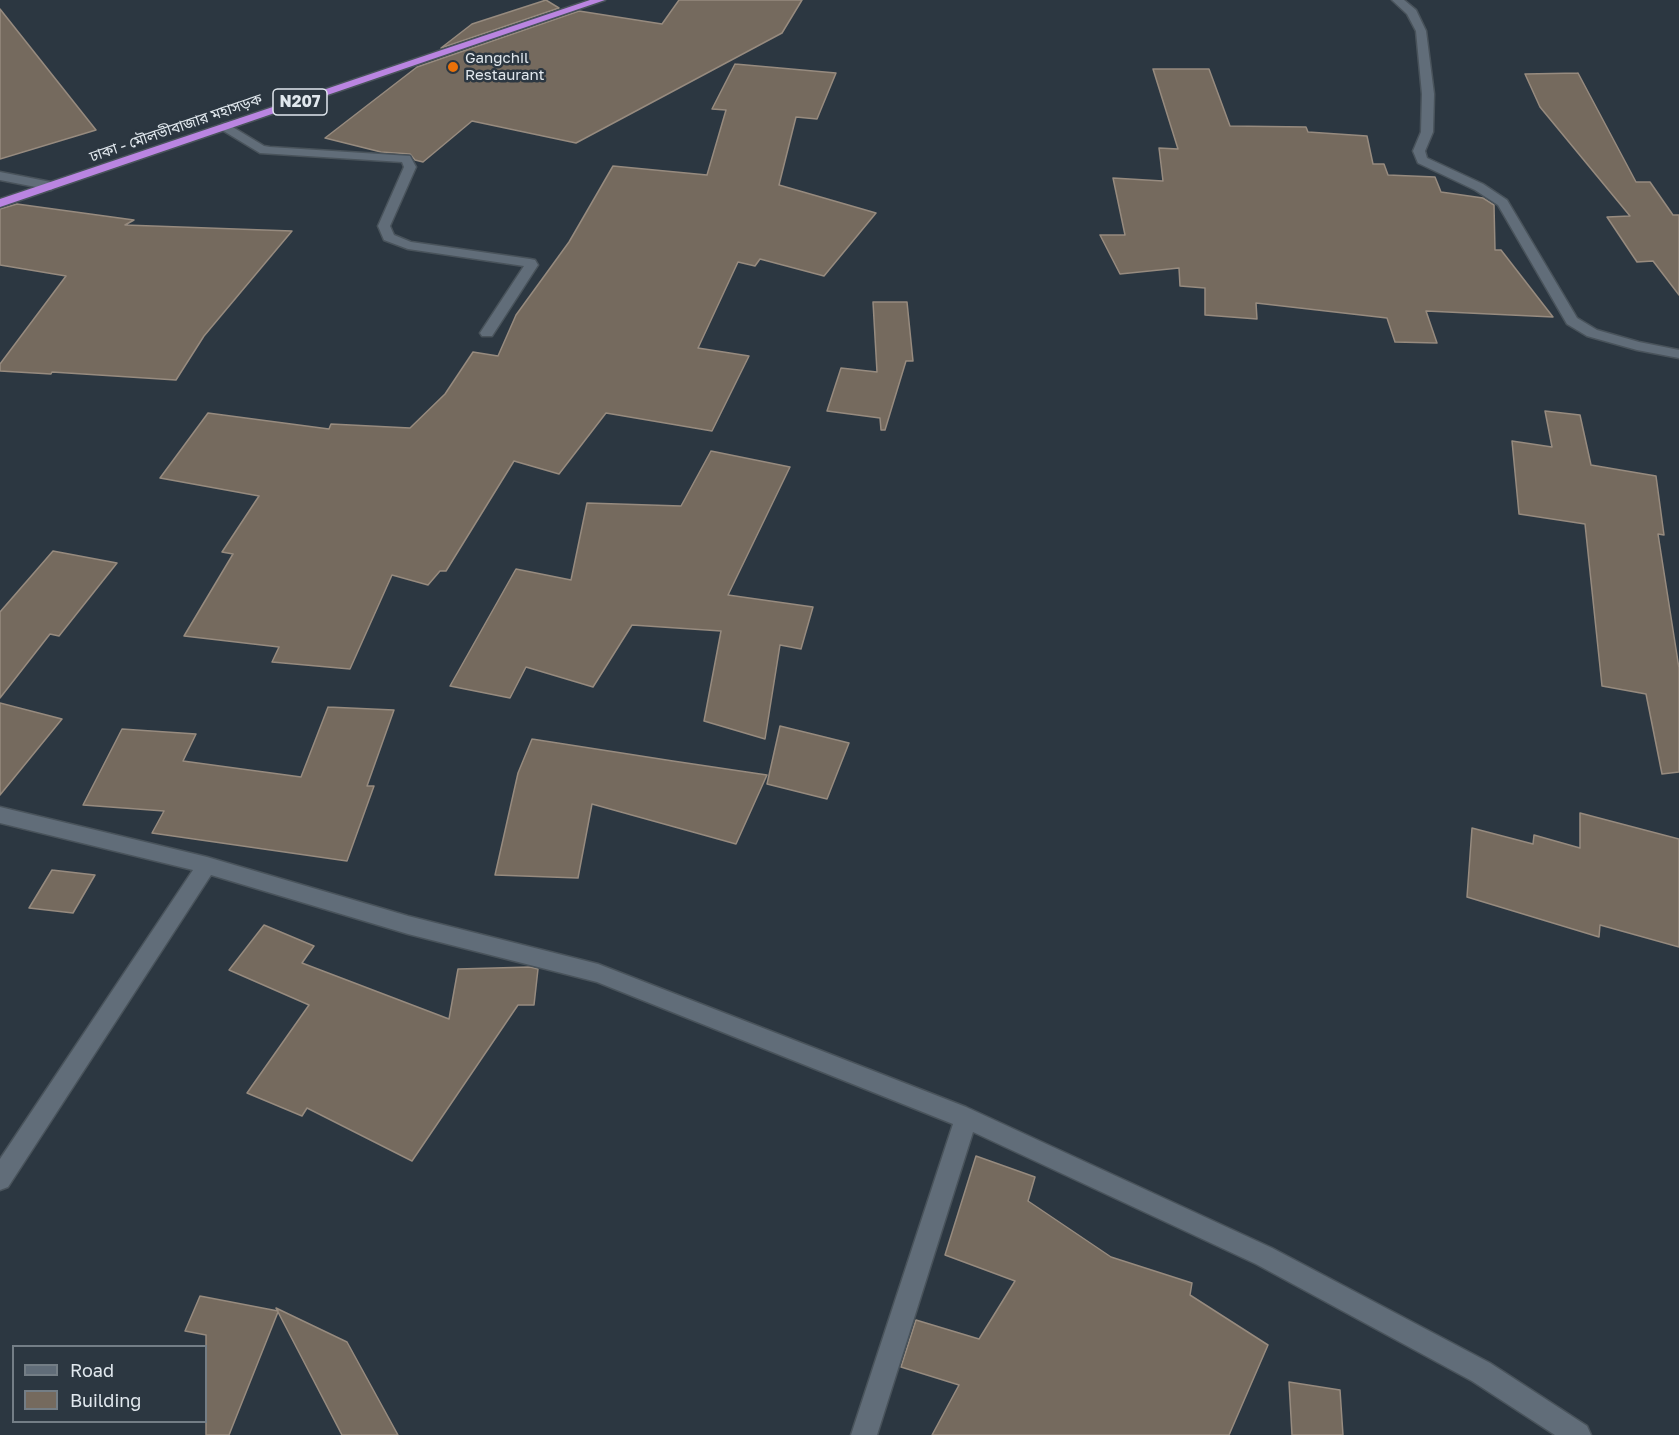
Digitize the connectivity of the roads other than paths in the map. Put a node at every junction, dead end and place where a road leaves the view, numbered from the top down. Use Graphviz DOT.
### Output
graph roads {
  1 [pos="600,0"];
  2 [pos="1397,0"];
  3 [pos="226,127"];
  4 [pos="0,176"];
  5 [pos="51,186"];
  6 [pos="0,203"];
  7 [pos="487,333"];
  8 [pos="1679,354"];
  9 [pos="0,815"];
  10 [pos="207,865"];
  11 [pos="966,1118"];
  12 [pos="0,1179"];
  13 [pos="864,1435"];
  14 [pos="1578,1435"];
  1 -- 3 [label="highway, ঢাকা - মৌলভীবাজার মহাসড়ক / N207"];
  2 -- 8 [label="street"];
  3 -- 5 [label="highway, ঢাকা - মৌলভীবাজার মহাসড়ক / N207"];
  3 -- 7 [label="street"];
  4 -- 5 [label="street"];
  5 -- 6 [label="highway, ঢাকা - মৌলভীবাজার মহাসড়ক / N207"];
  9 -- 10 [label="street"];
  10 -- 11 [label="street"];
  10 -- 12 [label="street"];
  11 -- 13 [label="street"];
  11 -- 14 [label="street"];
}
